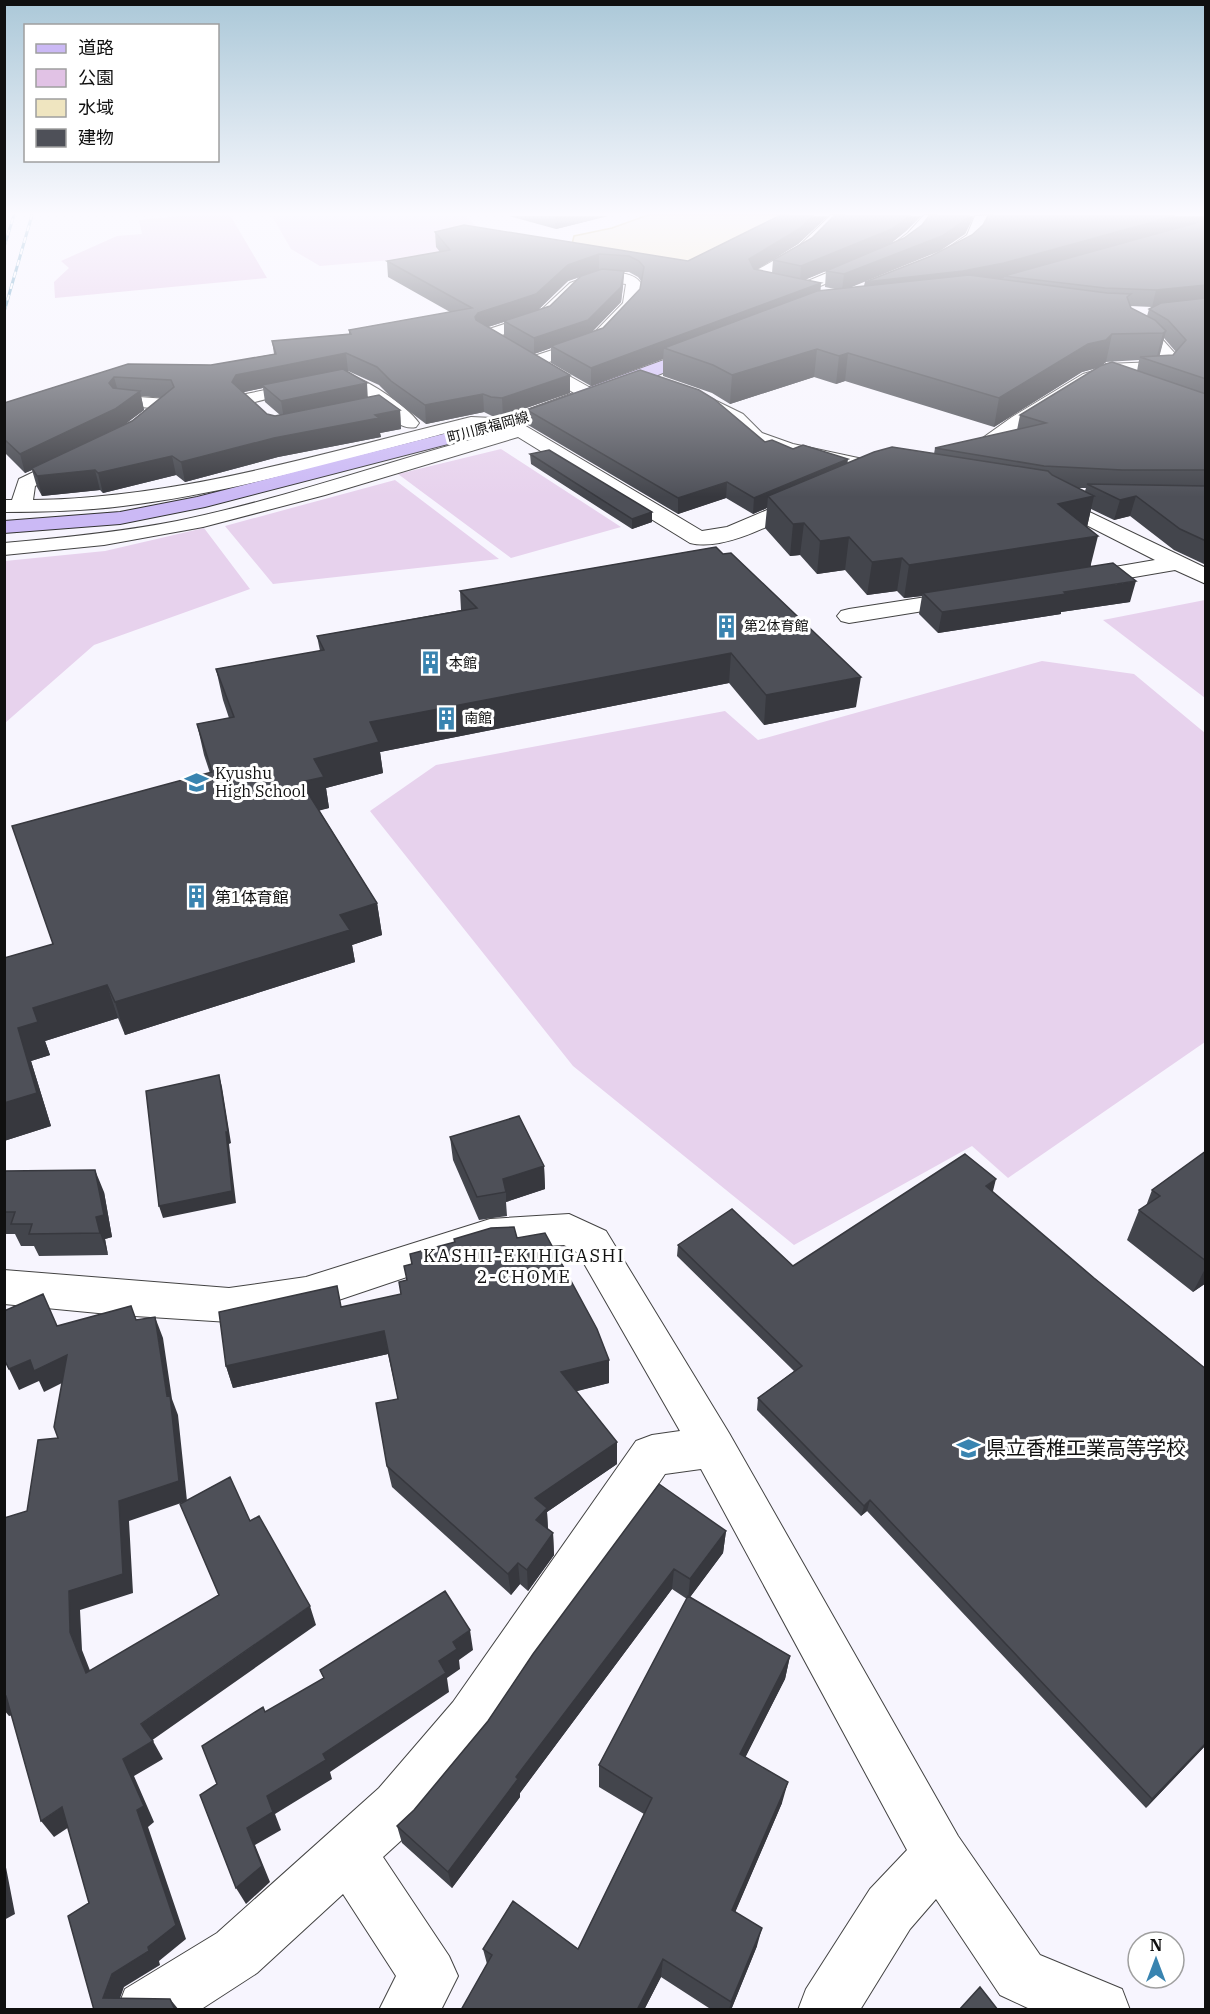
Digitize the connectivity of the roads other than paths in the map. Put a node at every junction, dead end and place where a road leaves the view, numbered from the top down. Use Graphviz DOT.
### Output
graph roads {
  1 [pos="551,309"];
  2 [pos="625,309"];
  3 [pos="1121,313"];
  4 [pos="725,342"];
  5 [pos="532,362"];
  6 [pos="1107,373"];
  7 [pos="640,376"];
  8 [pos="662,384"];
  9 [pos="1142,385"];
  10 [pos="684,392"];
  11 [pos="590,395"];
  12 [pos="125,400"];
  13 [pos="385,405"];
  14 [pos="364,409"];
  15 [pos="262,413"];
  16 [pos="515,427"];
  17 [pos="128,434"];
  18 [pos="424,434"];
  19 [pos="98,449"];
  20 [pos="938,455"];
  21 [pos="909,467"];
  22 [pos="877,469"];
  23 [pos="846,483"];
  24 [pos="825,492"];
  25 [pos="1084,496"];
  26 [pos="13,506"];
  27 [pos="4,527"];
  28 [pos="4,549"];
  29 [pos="1178,562"];
  30 [pos="1206,577"];
  31 [pos="1065,582"];
  32 [pos="985,595"];
  33 [pos="849,616"];
  34 [pos="4,1287"];
  35 [pos="713,1447"];
  36 [pos="348,1852"];
  37 [pos="939,1855"];
  38 [pos="146,2010"];
  39 [pos="408,2010"];
  40 [pos="827,2010"];
  41 [pos="1101,2010"];
  1 -- 5 [label="street"];
  2 -- 5 [label="street"];
  3 -- 6 [label="street"];
  4 -- 7 [label="main road, 町川原福岡線"];
  5 -- 11 [label="street"];
  6 -- 9 [label="street"];
  6 -- 20 [label="street"];
  7 -- 8 [label="street"];
  7 -- 11 [label="main road, 町川原福岡線"];
  10 -- 22 [label="street"];
  11 -- 16 [label="main road, 町川原福岡線"];
  12 -- 17 [label="street"];
  13 -- 14 [label="street"];
  13 -- 15 [label="street"];
  13 -- 18 [label="street"];
  16 -- 18 [label="street"];
  16 -- 24 [label="street"];
  16 -- 27 [label="main road, 町川原福岡線"];
  16 -- 28 [label="street"];
  18 -- 26 [label="street"];
  19 -- 26 [label="street"];
  21 -- 22 [label="street"];
  22 -- 23 [label="street"];
  25 -- 29 [label="street"];
  29 -- 30 [label="street"];
  29 -- 31 [label="street"];
  32 -- 33 [label="street"];
  34 -- 35 [label="street"];
  35 -- 36 [label="street"];
  35 -- 37 [label="street"];
  36 -- 38 [label="street"];
  36 -- 39 [label="street"];
  37 -- 40 [label="street"];
  37 -- 41 [label="street"];
}
